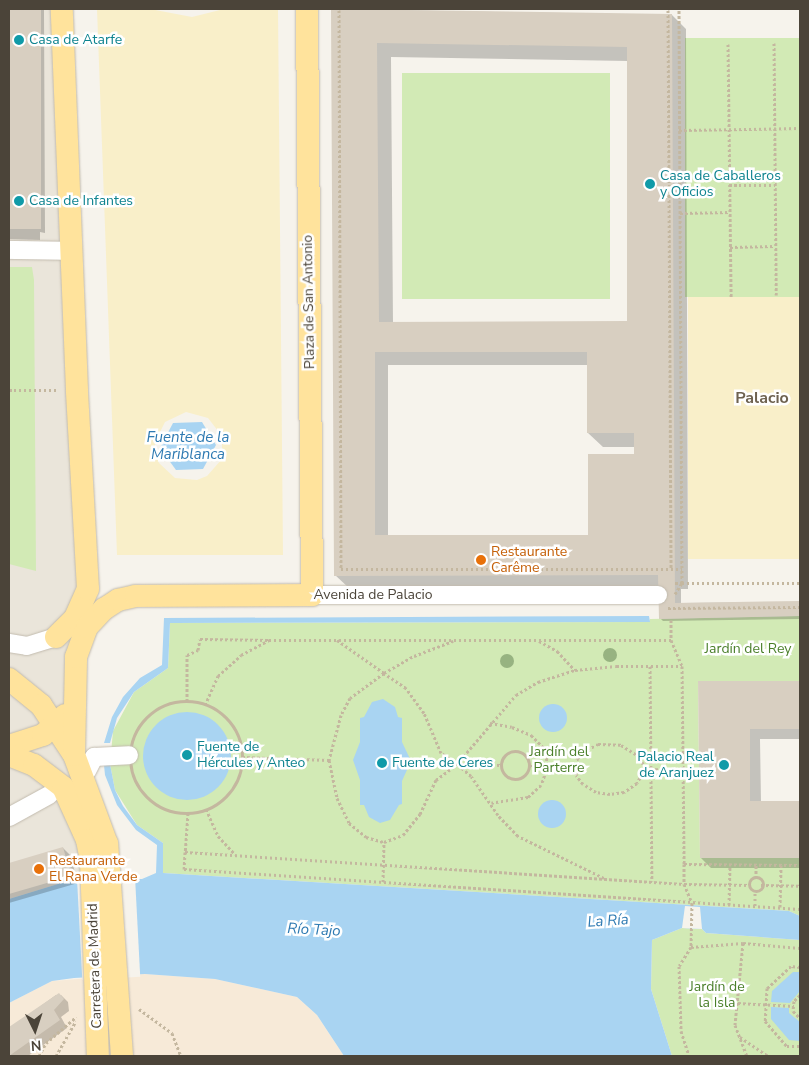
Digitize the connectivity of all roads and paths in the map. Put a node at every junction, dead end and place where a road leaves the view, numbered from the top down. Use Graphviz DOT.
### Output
graph roads {
  1 [pos="62,9"];
  2 [pos="306,9"];
  3 [pos="678,9"];
  4 [pos="339,10"];
  5 [pos="668,10"];
  6 [pos="774,43"];
  7 [pos="728,44"];
  8 [pos="775,128"];
  9 [pos="800,128"];
  10 [pos="729,129"];
  11 [pos="679,130"];
  12 [pos="730,185"];
  13 [pos="775,185"];
  14 [pos="730,212"];
  15 [pos="680,213"];
  16 [pos="775,246"];
  17 [pos="730,247"];
  18 [pos="9,250"];
  19 [pos="71,251"];
  20 [pos="776,295"];
  21 [pos="731,298"];
  22 [pos="9,390"];
  23 [pos="53,390"];
  24 [pos="671,569"];
  25 [pos="682,569"];
  26 [pos="675,583"];
  27 [pos="682,583"];
  28 [pos="800,583"];
  29 [pos="312,595"];
  30 [pos="666,599"];
  31 [pos="87,606"];
  32 [pos="800,607"];
  33 [pos="671,620"];
  34 [pos="56,637"];
  35 [pos="270,640"];
  36 [pos="336,640"];
  37 [pos="456,640"];
  38 [pos="537,640"];
  39 [pos="671,640"];
  40 [pos="9,643"];
  41 [pos="650,666"];
  42 [pos="682,666"];
  43 [pos="575,670"];
  44 [pos="384,673"];
  45 [pos="9,679"];
  46 [pos="187,701"];
  47 [pos="72,703"];
  48 [pos="205,705"];
  49 [pos="490,723"];
  50 [pos="57,724"];
  51 [pos="9,746"];
  52 [pos="9,755"];
  53 [pos="130,755"];
  54 [pos="242,757"];
  55 [pos="329,760"];
  56 [pos="457,764"];
  57 [pos="501,765"];
  58 [pos="529,766"];
  59 [pos="548,766"];
  60 [pos="80,767"];
  61 [pos="575,767"];
  62 [pos="645,769"];
  63 [pos="650,769"];
  64 [pos="684,770"];
  65 [pos="49,795"];
  66 [pos="491,803"];
  67 [pos="206,809"];
  68 [pos="188,813"];
  69 [pos="9,817"];
  70 [pos="384,842"];
  71 [pos="185,852"];
  72 [pos="237,855"];
  73 [pos="684,864"];
  74 [pos="730,864"];
  75 [pos="756,865"];
  76 [pos="781,865"];
  77 [pos="383,866"];
  78 [pos="800,866"];
  79 [pos="102,878"];
  80 [pos="604,878"];
  81 [pos="756,878"];
  82 [pos="652,881"];
  83 [pos="383,882"];
  84 [pos="684,884"];
  85 [pos="729,884"];
  86 [pos="750,885"];
  87 [pos="761,885"];
  88 [pos="780,885"];
  89 [pos="800,886"];
  90 [pos="756,890"];
  91 [pos="692,903"];
  92 [pos="729,905"];
  93 [pos="755,906"];
  94 [pos="780,908"];
  95 [pos="800,908"];
  96 [pos="743,944"];
  97 [pos="691,947"];
  98 [pos="800,948"];
  99 [pos="800,967"];
  100 [pos="107,980"];
  101 [pos="800,995"];
  102 [pos="738,1003"];
  103 [pos="766,1004"];
  104 [pos="134,1006"];
  105 [pos="794,1006"];
  106 [pos="800,1018"];
  107 [pos="740,1036"];
  108 [pos="800,1046"];
  109 [pos="122,1053"];
  110 [pos="98,1054"];
  111 [pos="40,1056"];
  112 [pos="56,1056"];
  113 [pos="182,1056"];
  114 [pos="689,1056"];
  115 [pos="747,1056"];
  116 [pos="768,1056"];
  1 -- 19 [label="main road"];
  2 -- 29 [label="main road, Plaza de San Antonio"];
  3 -- 11 [label="path"];
  4 -- 24 [label="path"];
  5 -- 24 [label="path"];
  6 -- 8 [label="path"];
  7 -- 10 [label="path"];
  8 -- 9 [label="path"];
  8 -- 10 [label="path"];
  8 -- 13 [label="path"];
  10 -- 11 [label="path"];
  10 -- 12 [label="path"];
  11 -- 15 [label="path"];
  12 -- 13 [label="path"];
  12 -- 14 [label="path"];
  13 -- 16 [label="path"];
  14 -- 15 [label="path"];
  14 -- 17 [label="path"];
  15 -- 25 [label="path"];
  16 -- 17 [label="path"];
  16 -- 20 [label="path"];
  17 -- 21 [label="path"];
  18 -- 19 [label="street"];
  19 -- 31 [label="main road"];
  22 -- 23 [label="path"];
  24 -- 25 [label="path"];
  25 -- 27 [label="path"];
  26 -- 27 [label="path"];
  27 -- 28 [label="path"];
  27 -- 30 [label="path"];
  29 -- 30 [label="street, Avenida de Palacio"];
  29 -- 31 [label="main road, Avenida de Palacio"];
  30 -- 32 [label="path"];
  31 -- 34 [label="main road"];
  31 -- 47 [label="main road"];
  33 -- 39 [label="path"];
  34 -- 40 [label="street"];
  35 -- 36 [label="path"];
  35 -- 46 [label="path"];
  35 -- 48 [label="path"];
  36 -- 37 [label="path"];
  36 -- 44 [label="path"];
  37 -- 38 [label="path"];
  37 -- 44 [label="path"];
  38 -- 39 [label="path"];
  38 -- 43 [label="path"];
  39 -- 42 [label="path"];
  41 -- 42 [label="path"];
  41 -- 43 [label="path"];
  41 -- 63 [label="path"];
  42 -- 64 [label="path"];
  43 -- 49 [label="path"];
  44 -- 55 [label="path"];
  44 -- 56 [label="path"];
  45 -- 50 [label="main road"];
  46 -- 48 [label="path"];
  46 -- 53 [label="path"];
  47 -- 50 [label="main road"];
  47 -- 60 [label="main road"];
  48 -- 54 [label="path"];
  49 -- 56 [label="path"];
  49 -- 59 [label="path"];
  50 -- 51 [label="main road"];
  50 -- 60 [label="main road"];
  52 -- 79 [label="main road"];
  53 -- 60 [label="street"];
  53 -- 68 [label="path"];
  54 -- 55 [label="path"];
  54 -- 67 [label="path"];
  55 -- 70 [label="path"];
  56 -- 57 [label="path"];
  56 -- 66 [label="path"];
  56 -- 70 [label="path"];
  57 -- 58 [label="path"];
  57 -- 58 [label="path"];
  58 -- 59 [label="path"];
  59 -- 61 [label="path"];
  59 -- 66 [label="path"];
  60 -- 79 [label="main road"];
  61 -- 62 [label="path"];
  61 -- 62 [label="path"];
  62 -- 63 [label="path"];
  63 -- 64 [label="path"];
  63 -- 82 [label="path"];
  64 -- 73 [label="path"];
  65 -- 69 [label="street"];
  66 -- 80 [label="path"];
  67 -- 68 [label="path"];
  67 -- 72 [label="path"];
  68 -- 71 [label="path"];
  70 -- 77 [label="path"];
  71 -- 72 [label="path"];
  71 -- 83 [label="path"];
  72 -- 77 [label="path"];
  73 -- 74 [label="path"];
  73 -- 84 [label="path"];
  74 -- 75 [label="path"];
  74 -- 85 [label="path"];
  75 -- 76 [label="path"];
  75 -- 81 [label="path"];
  76 -- 78 [label="path"];
  76 -- 88 [label="path"];
  77 -- 80 [label="path"];
  77 -- 83 [label="path"];
  79 -- 100 [label="main road, Carretera de Madrid"];
  80 -- 82 [label="path"];
  81 -- 86 [label="path"];
  81 -- 87 [label="path"];
  82 -- 84 [label="path"];
  83 -- 91 [label="path"];
  84 -- 85 [label="path"];
  84 -- 91 [label="path"];
  85 -- 86 [label="path"];
  85 -- 92 [label="path"];
  86 -- 90 [label="path"];
  87 -- 88 [label="path"];
  87 -- 90 [label="path"];
  88 -- 89 [label="path"];
  88 -- 94 [label="path"];
  90 -- 93 [label="path"];
  91 -- 92 [label="path"];
  91 -- 97 [label="path"];
  92 -- 93 [label="path"];
  93 -- 94 [label="path"];
  94 -- 95 [label="path"];
  96 -- 97 [label="path"];
  96 -- 98 [label="path"];
  96 -- 102 [label="path"];
  97 -- 114 [label="path"];
  99 -- 103 [label="path"];
  100 -- 109 [label="main road, Carretera de Madrid"];
  100 -- 110 [label="main road, Carretera de Madrid"];
  101 -- 105 [label="path"];
  102 -- 103 [label="path"];
  102 -- 107 [label="path"];
  103 -- 105 [label="path"];
  103 -- 108 [label="path"];
  104 -- 113 [label="path"];
  105 -- 106 [label="path"];
  107 -- 115 [label="path"];
  107 -- 116 [label="path"];
  111 -- 112 [label="path"];
}
